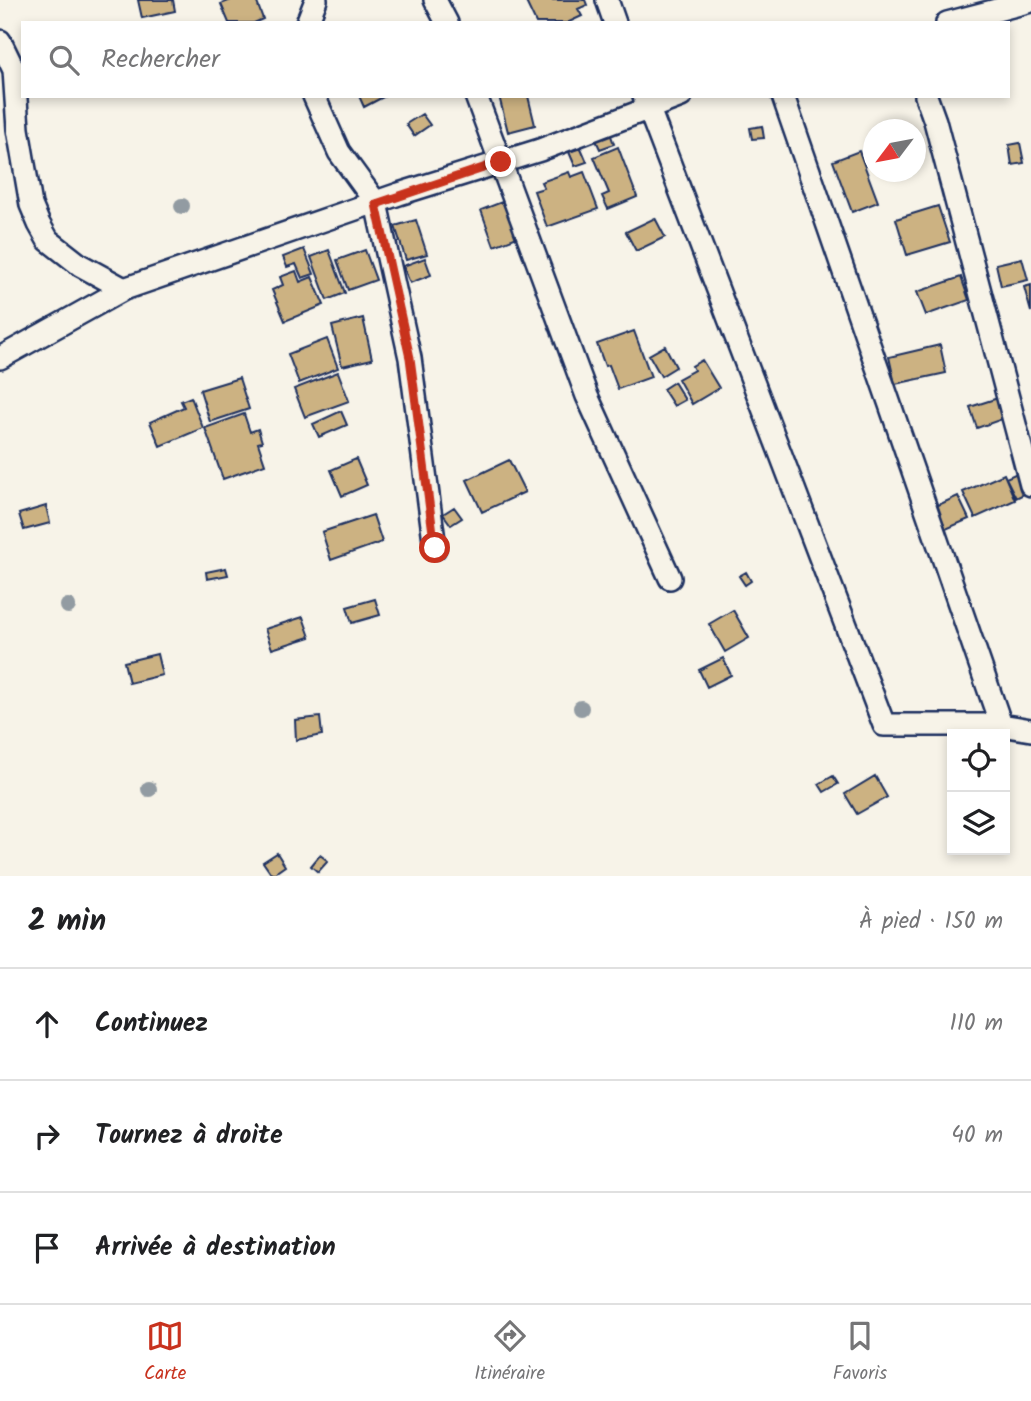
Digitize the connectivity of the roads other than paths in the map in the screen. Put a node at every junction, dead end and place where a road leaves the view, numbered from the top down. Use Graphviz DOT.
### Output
graph roads {
  1 [pos="316,0"];
  2 [pos="435,0"];
  3 [pos="607,0"];
  4 [pos="1031,1"];
  5 [pos="308,21"];
  6 [pos="446,21"];
  7 [pos="614,21"];
  8 [pos="955,21"];
  9 [pos="0,41"];
  10 [pos="315,98"];
  11 [pos="477,98"];
  12 [pos="669,98"];
  13 [pos="784,98"];
  14 [pos="927,98"];
  15 [pos="646,102"];
  16 [pos="501,162"];
  17 [pos="376,204"];
  18 [pos="124,289"];
  19 [pos="0,358"];
  20 [pos="1031,485"];
  21 [pos="435,548"];
  22 [pos="670,578"];
  23 [pos="1001,725"];
  24 [pos="1031,730"];
  1 -- 5 [label="street"];
  2 -- 6 [label="street"];
  3 -- 7 [label="street"];
  4 -- 8 [label="street"];
  9 -- 18 [label="street"];
  10 -- 17 [label="street"];
  11 -- 16 [label="street"];
  12 -- 15 [label="street"];
  13 -- 23 [label="street"];
  14 -- 20 [label="street"];
  15 -- 16 [label="street"];
  15 -- 23 [label="street"];
  16 -- 17 [label="street"];
  16 -- 22 [label="street"];
  17 -- 18 [label="street"];
  17 -- 21 [label="street"];
  18 -- 19 [label="street"];
  23 -- 24 [label="street"];
}
